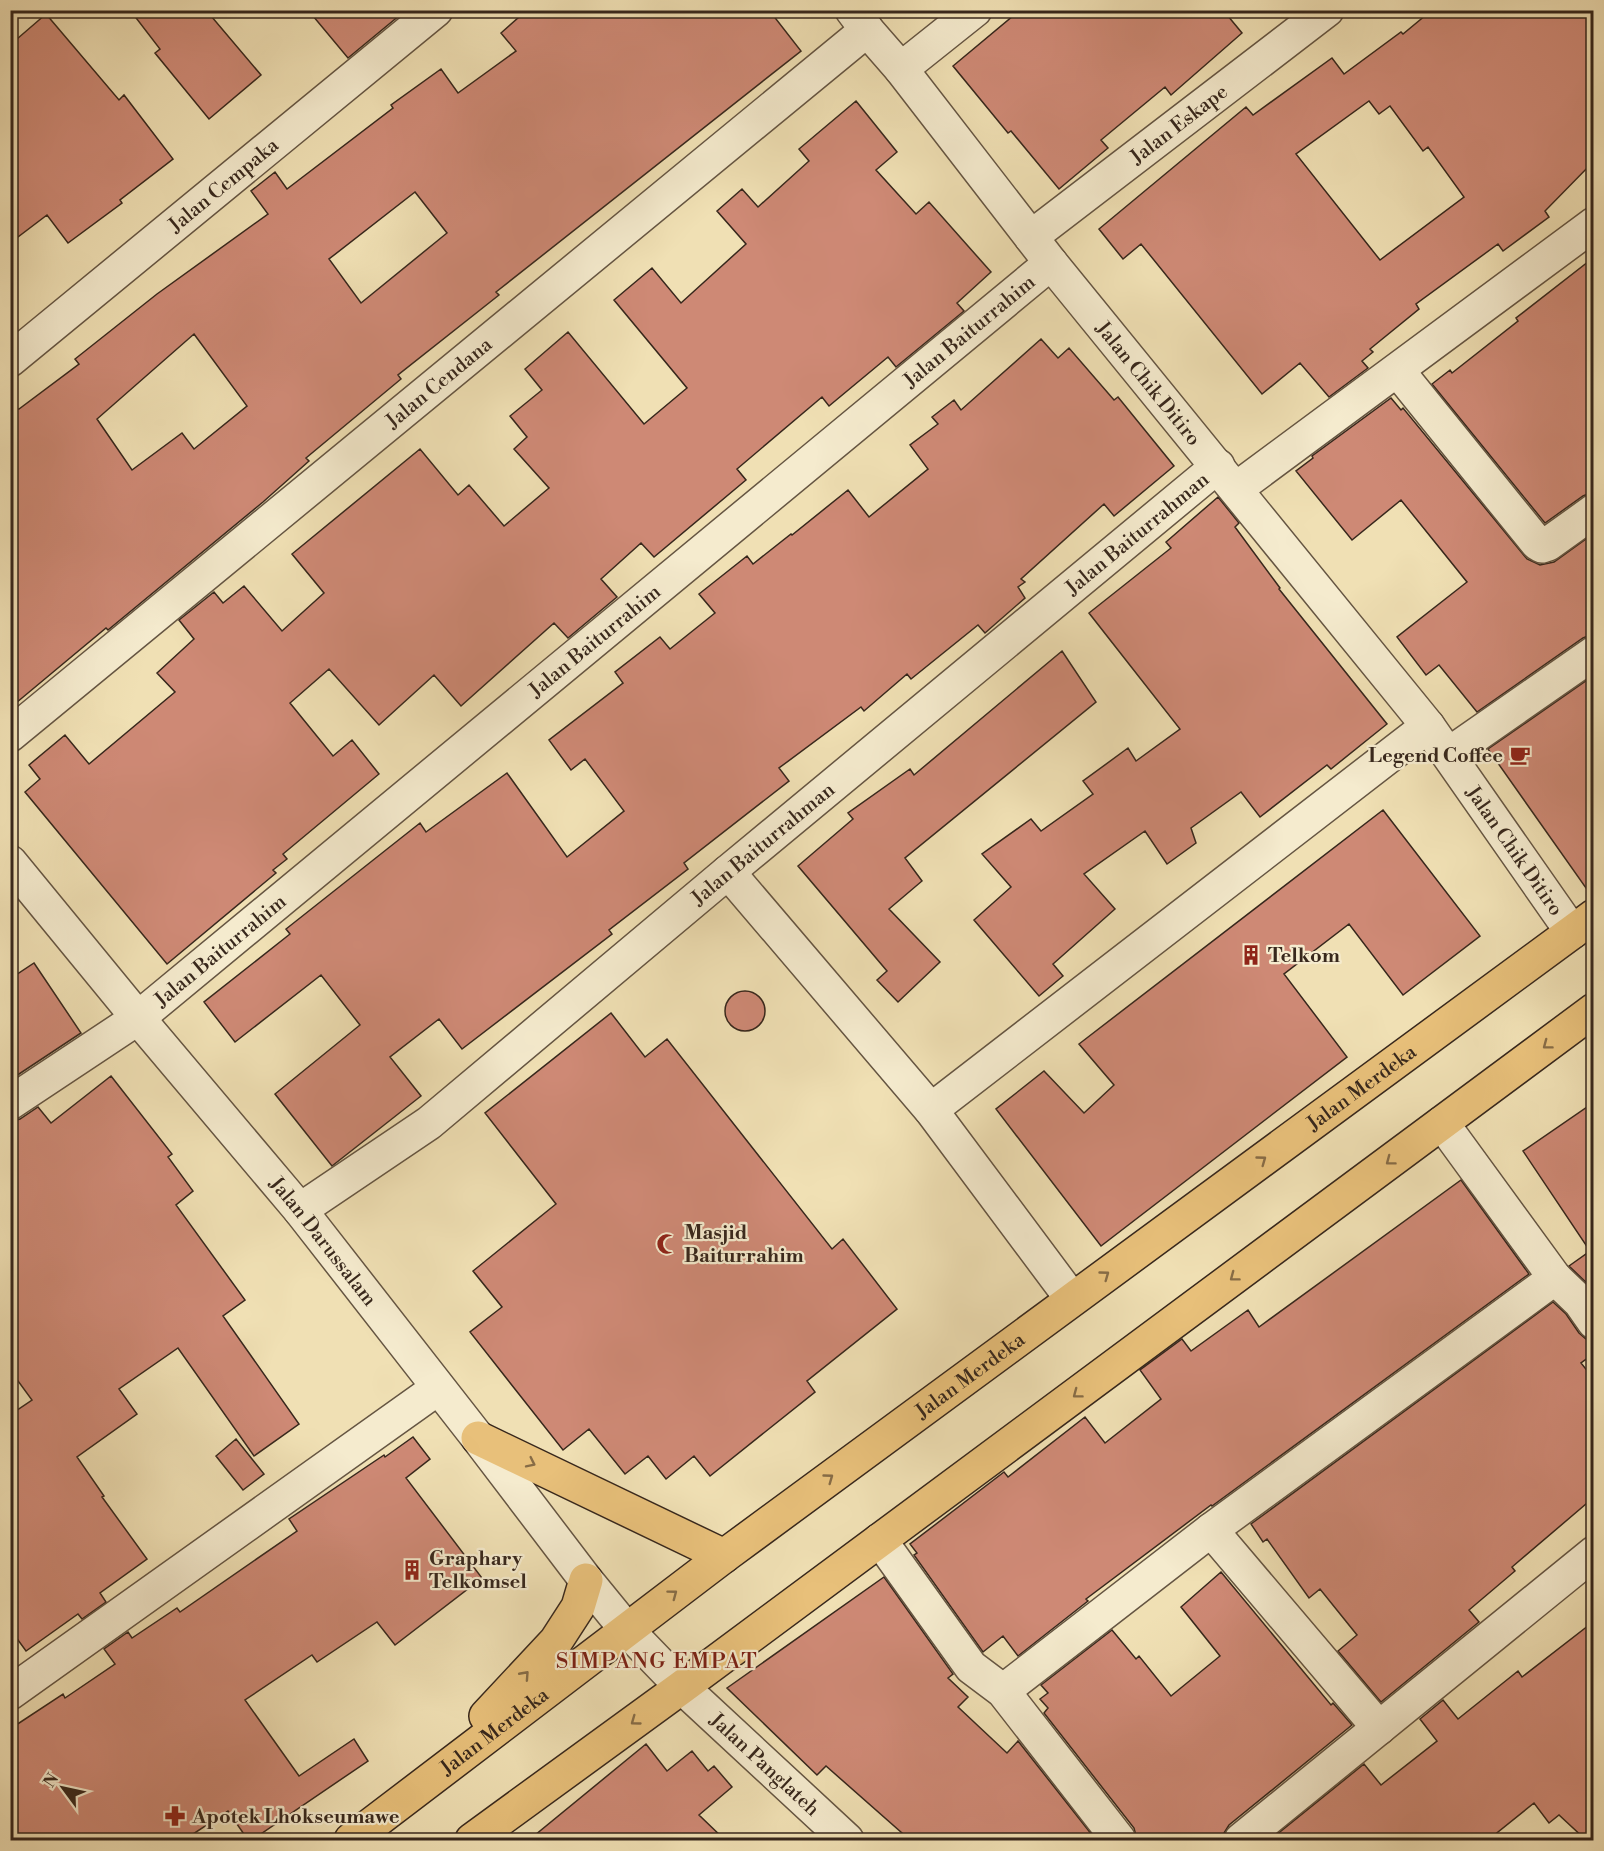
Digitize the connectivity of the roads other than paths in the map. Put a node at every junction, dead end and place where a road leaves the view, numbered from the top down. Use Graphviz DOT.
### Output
graph roads {
  1 [pos="436,10"];
  2 [pos="975,10"];
  3 [pos="1327,10"];
  4 [pos="859,20"];
  5 [pos="902,69"];
  6 [pos="1593,224"];
  7 [pos="1031,237"];
  8 [pos="1051,263"];
  9 [pos="10,360"];
  10 [pos="1398,371"];
  11 [pos="1227,478"];
  12 [pos="1593,511"];
  13 [pos="1593,653"];
  14 [pos="1428,726"];
  15 [pos="10,735"];
  16 [pos="1449,754"];
  17 [pos="10,862"];
  18 [pos="728,872"];
  19 [pos="1583,924"];
  20 [pos="1593,1010"];
  21 [pos="138,1018"];
  22 [pos="10,1103"];
  23 [pos="931,1110"];
  24 [pos="1442,1123"];
  25 [pos="300,1210"];
  26 [pos="1555,1278"];
  27 [pos="1072,1299"];
  28 [pos="1593,1322"];
  29 [pos="438,1389"];
  30 [pos="478,1438"];
  31 [pos="1211,1530"];
  32 [pos="880,1540"];
  33 [pos="1593,1553"];
  34 [pos="724,1556"];
  35 [pos="586,1581"];
  36 [pos="626,1629"];
  37 [pos="682,1687"];
  38 [pos="1003,1691"];
  39 [pos="10,1693"];
  40 [pos="1379,1728"];
  41 [pos="380,1820"];
  42 [pos="351,1840"];
  43 [pos="472,1840"];
  44 [pos="847,1840"];
  45 [pos="1119,1840"];
  46 [pos="1241,1840"];
  1 -- 9 [label="street, Jalan Cempaka"];
  2 -- 5 [label="street"];
  3 -- 7 [label="street, Jalan Eskape"];
  4 -- 5 [label="street, Jalan Chik Ditiro"];
  4 -- 15 [label="street, Jalan Cendana"];
  5 -- 7 [label="street, Jalan Chik Ditiro"];
  6 -- 10 [label="street, Jalan Baiturrahman"];
  7 -- 8 [label="street, Jalan Chik Ditiro"];
  8 -- 11 [label="street, Jalan Chik Ditiro"];
  8 -- 21 [label="street, Jalan Baiturrahim"];
  10 -- 11 [label="street, Jalan Baiturrahman"];
  10 -- 12 [label="street"];
  11 -- 14 [label="street, Jalan Chik Ditiro"];
  11 -- 18 [label="street, Jalan Baiturrahman"];
  13 -- 16 [label="street"];
  14 -- 16 [label="street, Jalan Chik Ditiro"];
  14 -- 23 [label="street"];
  16 -- 19 [label="street, Jalan Chik Ditiro"];
  17 -- 21 [label="street, Jalan Darussalam"];
  18 -- 23 [label="street"];
  18 -- 25 [label="street, Jalan Baiturrahman"];
  27 -- 19 [label="main road, Jalan Merdeka, one-way"];
  20 -- 24 [label="main road, one-way"];
  21 -- 22 [label="street, Jalan Baiturrahim"];
  21 -- 25 [label="street, Jalan Darussalam"];
  23 -- 27 [label="street"];
  24 -- 26 [label="street"];
  24 -- 32 [label="main road, one-way"];
  25 -- 29 [label="street, Jalan Darussalam"];
  26 -- 28 [label="street"];
  26 -- 31 [label="street"];
  34 -- 27 [label="main road, Jalan Merdeka, one-way"];
  29 -- 30 [label="street, Jalan Darussalam"];
  29 -- 39 [label="street"];
  30 -- 34 [label="main road, one-way"];
  30 -- 35 [label="street, Jalan Darussalam"];
  31 -- 38 [label="street"];
  31 -- 40 [label="street"];
  32 -- 37 [label="main road"];
  32 -- 38 [label="street"];
  33 -- 40 [label="street"];
  36 -- 34 [label="main road, Jalan Merdeka, one-way"];
  35 -- 36 [label="street, Jalan Darussalam"];
  41 -- 35 [label="main road, one-way"];
  36 -- 37 [label="street, Jalan Panglateh"];
  36 -- 41 [label="main road, Jalan Merdeka"];
  37 -- 43 [label="main road, one-way"];
  37 -- 44 [label="street, Jalan Panglateh"];
  38 -- 45 [label="street"];
  40 -- 46 [label="street"];
  41 -- 42 [label="main road, Jalan Merdeka"];
}
